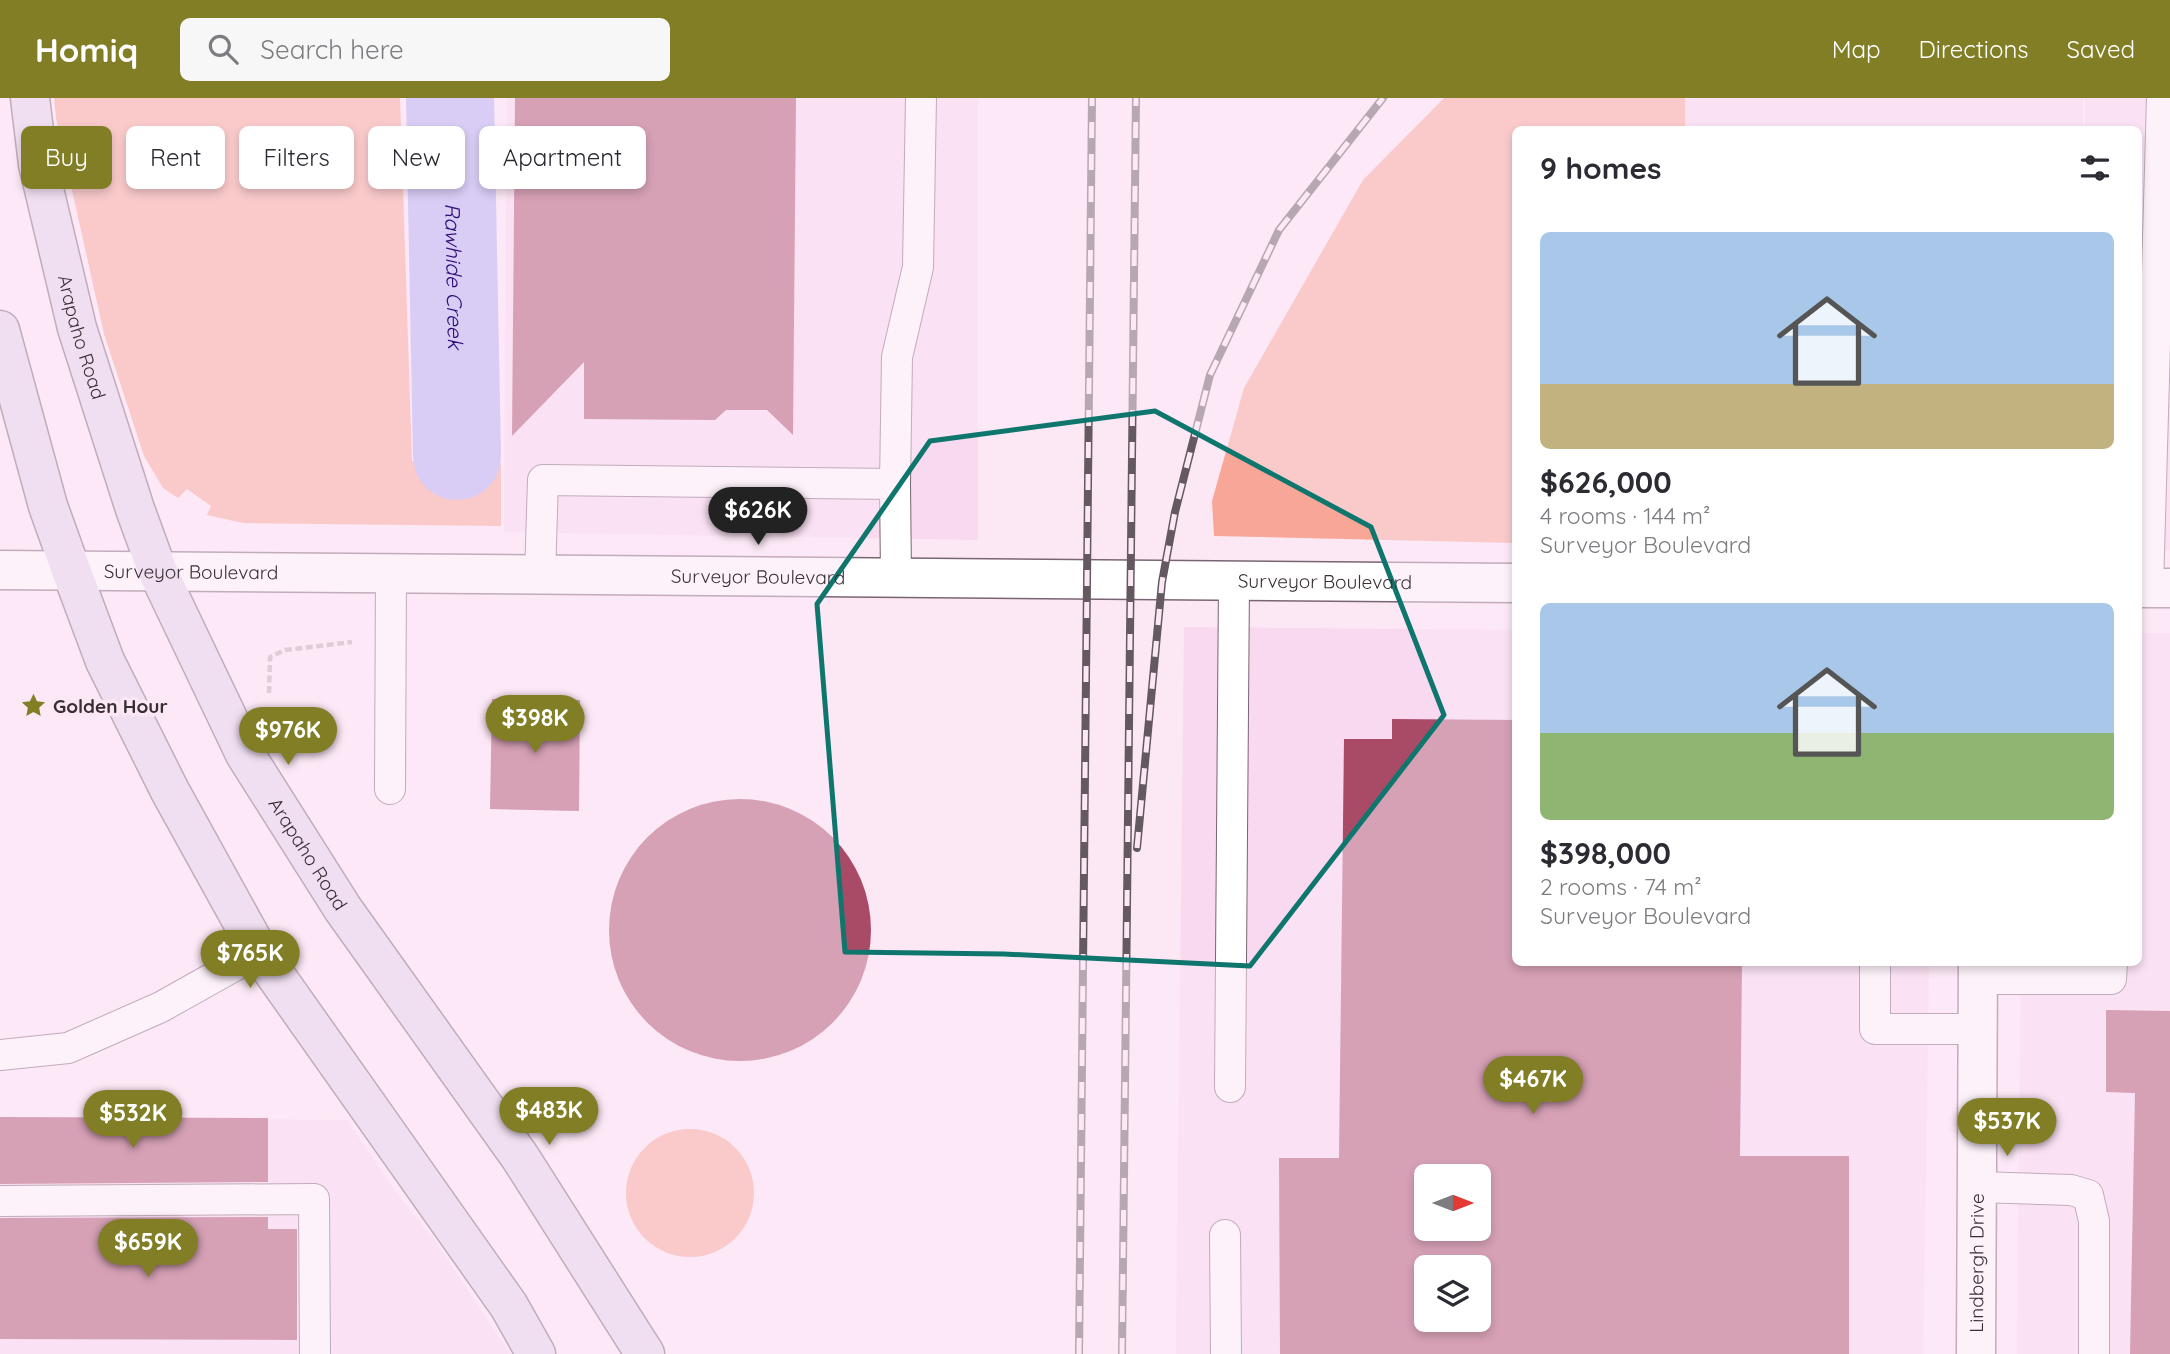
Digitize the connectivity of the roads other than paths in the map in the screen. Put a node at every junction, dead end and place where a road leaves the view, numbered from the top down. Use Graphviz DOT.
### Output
graph roads {
  1 [pos="30,98"];
  2 [pos="920,98"];
  3 [pos="2162,98"];
  4 [pos="0,330"];
  5 [pos="895,484"];
  6 [pos="0,570"];
  7 [pos="71,570"];
  8 [pos="158,572"];
  9 [pos="391,573"];
  10 [pos="540,576"];
  11 [pos="896,578"];
  12 [pos="1234,582"];
  13 [pos="1512,583"];
  14 [pos="2152,588"];
  15 [pos="390,789"];
  16 [pos="259,952"];
  17 [pos="1875,966"];
  18 [pos="2112,966"];
  19 [pos="1978,971"];
  20 [pos="1977,1029"];
  21 [pos="0,1055"];
  22 [pos="1230,1087"];
  23 [pos="1978,1187"];
  24 [pos="0,1201"];
  25 [pos="1225,1235"];
  26 [pos="315,1354"];
  27 [pos="536,1354"];
  28 [pos="645,1354"];
  29 [pos="1226,1354"];
  30 [pos="1976,1354"];
  31 [pos="2094,1354"];
  1 -- 8 [label="main road, Arapaho Road"];
  2 -- 5 [label="lane"];
  3 -- 14 [label="lane"];
  4 -- 7 [label="main road"];
  5 -- 10 [label="lane"];
  5 -- 11 [label="lane"];
  6 -- 7 [label="street, Surveyor Boulevard"];
  7 -- 8 [label="street, Surveyor Boulevard"];
  7 -- 16 [label="main road"];
  8 -- 9 [label="street, Surveyor Boulevard"];
  8 -- 28 [label="main road, Arapaho Road"];
  9 -- 10 [label="street, Surveyor Boulevard"];
  9 -- 15 [label="lane"];
  10 -- 11 [label="street, Surveyor Boulevard"];
  11 -- 12 [label="street, Surveyor Boulevard"];
  12 -- 13 [label="street, Surveyor Boulevard"];
  12 -- 22 [label="lane"];
  16 -- 21 [label="lane"];
  16 -- 27 [label="main road"];
  17 -- 20 [label="lane"];
  18 -- 19 [label="lane"];
  19 -- 20 [label="street, Lindbergh Drive"];
  20 -- 23 [label="street, Lindbergh Drive"];
  23 -- 30 [label="street, Lindbergh Drive"];
  23 -- 31 [label="lane"];
  24 -- 26 [label="lane"];
  25 -- 29 [label="lane"];
}
